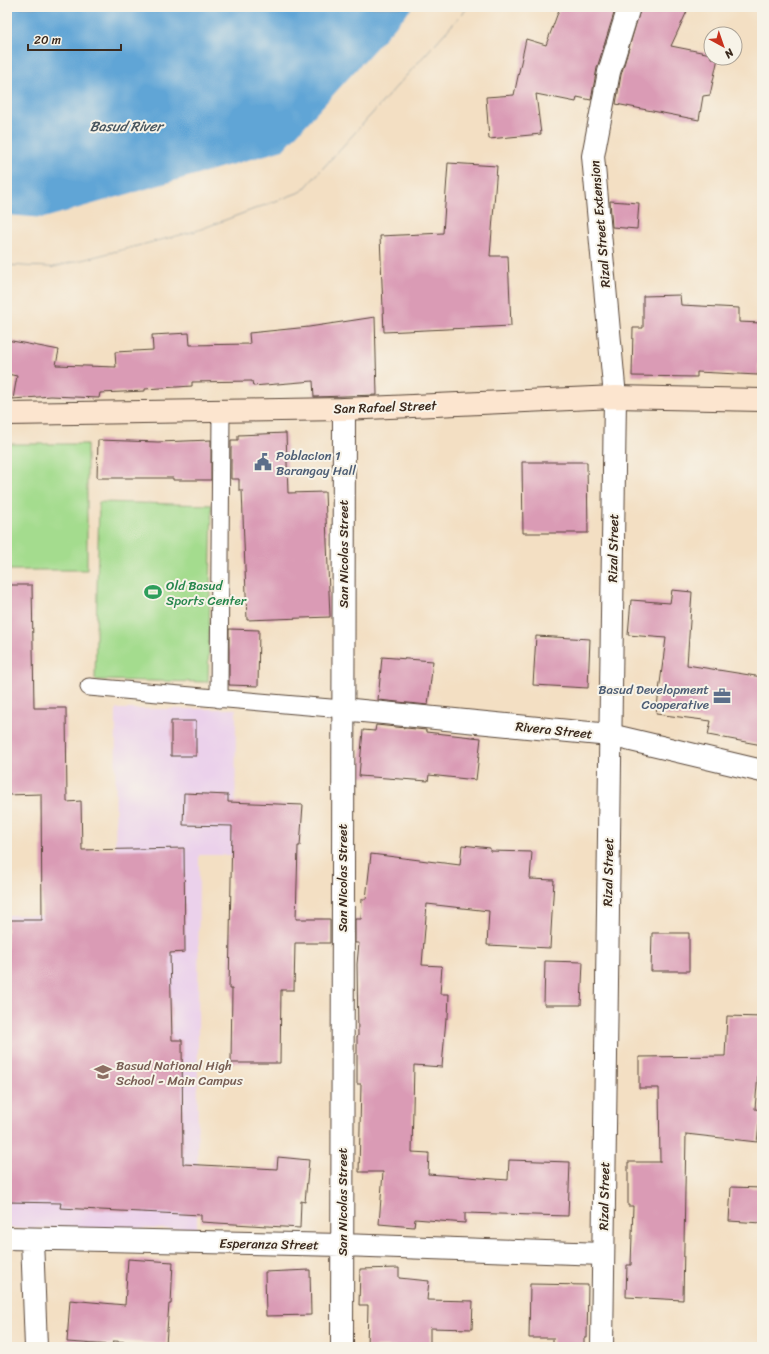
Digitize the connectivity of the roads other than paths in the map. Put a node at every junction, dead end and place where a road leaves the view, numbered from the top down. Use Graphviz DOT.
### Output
graph roads {
  1 [pos="629,7"];
  2 [pos="615,397"];
  3 [pos="762,400"];
  4 [pos="344,409"];
  5 [pos="221,411"];
  6 [pos="7,414"];
  7 [pos="89,687"];
  8 [pos="219,699"];
  9 [pos="342,709"];
  10 [pos="610,735"];
  11 [pos="762,771"];
  12 [pos="7,1238"];
  13 [pos="32,1239"];
  14 [pos="342,1245"];
  15 [pos="603,1254"];
  16 [pos="36,1347"];
  17 [pos="342,1347"];
  18 [pos="602,1347"];
  1 -- 2 [label="street, Rizal Street Extension"];
  2 -- 3 [label="main road, San Rafael Street"];
  2 -- 4 [label="main road, San Rafael Street"];
  2 -- 10 [label="street, Rizal Street"];
  4 -- 5 [label="main road, San Rafael Street"];
  4 -- 9 [label="street, San Nicolas Street"];
  5 -- 6 [label="main road, San Rafael Street"];
  5 -- 8 [label="lane"];
  7 -- 8 [label="lane"];
  8 -- 9 [label="lane"];
  9 -- 10 [label="street, Rivera Street"];
  9 -- 14 [label="street, San Nicolas Street"];
  10 -- 11 [label="street, Rivera Street"];
  10 -- 15 [label="street, Rizal Street"];
  12 -- 13 [label="street, Esperanza Street"];
  13 -- 14 [label="street, Esperanza Street"];
  13 -- 16 [label="street"];
  14 -- 15 [label="street, Esperanza Street"];
  14 -- 17 [label="street, San Nicolas Street"];
  15 -- 18 [label="street, Rizal Street"];
}
